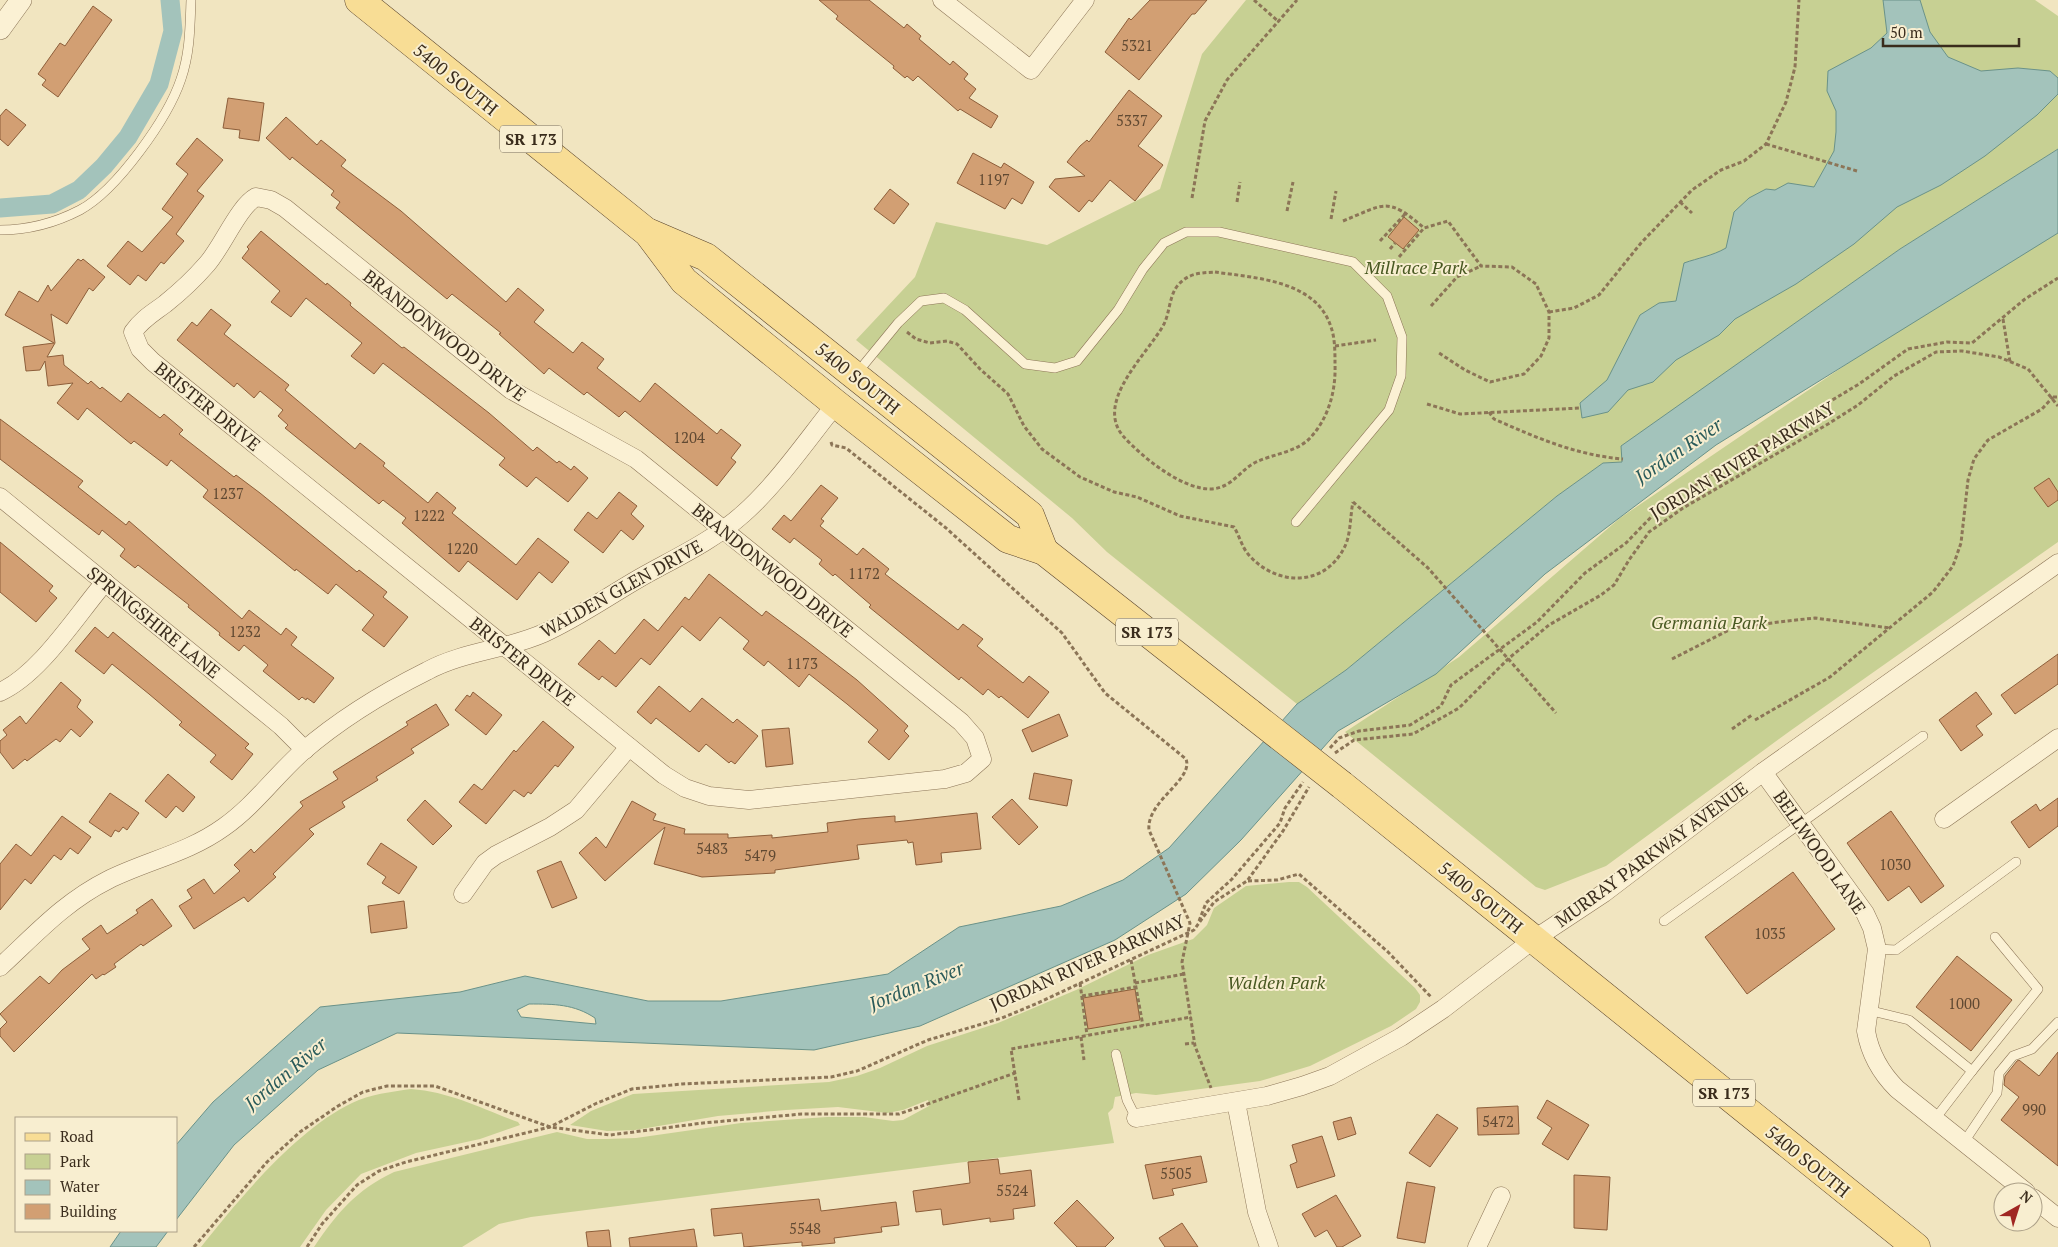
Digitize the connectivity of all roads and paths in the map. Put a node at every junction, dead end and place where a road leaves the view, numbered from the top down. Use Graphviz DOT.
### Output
graph roads {
  1 [pos="21,0"];
  2 [pos="191,0"];
  3 [pos="358,0"];
  4 [pos="942,0"];
  5 [pos="1085,0"];
  6 [pos="1254,0"];
  7 [pos="1297,0"];
  8 [pos="1798,0"];
  9 [pos="1279,22"];
  10 [pos="0,29"];
  11 [pos="1766,144"];
  12 [pos="1857,171"];
  13 [pos="1240,182"];
  14 [pos="1294,182"];
  15 [pos="1336,191"];
  16 [pos="1192,198"];
  17 [pos="1237,202"];
  18 [pos="1680,202"];
  19 [pos="1287,211"];
  20 [pos="1406,213"];
  21 [pos="1692,213"];
  22 [pos="1331,219"];
  23 [pos="1343,221"];
  24 [pos="1424,228"];
  25 [pos="0,230"];
  26 [pos="648,233"];
  27 [pos="1380,241"];
  28 [pos="1395,243"];
  29 [pos="1390,249"];
  30 [pos="1399,257"];
  31 [pos="1481,266"];
  32 [pos="2058,278"];
  33 [pos="1431,306"];
  34 [pos="1549,312"];
  35 [pos="2002,318"];
  36 [pos="898,324"];
  37 [pos="133,332"];
  38 [pos="1376,340"];
  39 [pos="1335,346"];
  40 [pos="1439,353"];
  41 [pos="2010,362"];
  42 [pos="855,375"];
  43 [pos="2053,397"];
  44 [pos="2058,397"];
  45 [pos="836,404"];
  46 [pos="1427,404"];
  47 [pos="2058,406"];
  48 [pos="1580,408"];
  49 [pos="1489,412"];
  50 [pos="831,442"];
  51 [pos="1622,459"];
  52 [pos="0,497"];
  53 [pos="1296,522"];
  54 [pos="723,530"];
  55 [pos="1044,551"];
  56 [pos="2058,564"];
  57 [pos="105,582"];
  58 [pos="1890,628"];
  59 [pos="504,646"];
  60 [pos="1499,648"];
  61 [pos="1508,659"];
  62 [pos="1672,659"];
  63 [pos="0,692"];
  64 [pos="1556,713"];
  65 [pos="1752,715"];
  66 [pos="1755,720"];
  67 [pos="1732,729"];
  68 [pos="1923,736"];
  69 [pos="2058,738"];
  70 [pos="629,747"];
  71 [pos="305,750"];
  72 [pos="1328,750"];
  73 [pos="1327,758"];
  74 [pos="982,759"];
  75 [pos="1763,772"];
  76 [pos="1306,777"];
  77 [pos="1314,779"];
  78 [pos="1944,819"];
  79 [pos="1801,824"];
  80 [pos="2016,862"];
  81 [pos="1247,881"];
  82 [pos="463,894"];
  83 [pos="1664,921"];
  84 [pos="1197,926"];
  85 [pos="1188,933"];
  86 [pos="1995,937"];
  87 [pos="1533,940"];
  88 [pos="1877,949"];
  89 [pos="1131,960"];
  90 [pos="0,967"];
  91 [pos="1184,974"];
  92 [pos="1080,983"];
  93 [pos="1135,985"];
  94 [pos="1082,996"];
  95 [pos="1443,1009"];
  96 [pos="1868,1010"];
  97 [pos="1191,1017"];
  98 [pos="2058,1022"];
  99 [pos="1143,1026"];
  100 [pos="1087,1035"];
  101 [pos="1081,1037"];
  102 [pos="1194,1042"];
  103 [pos="1185,1044"];
  104 [pos="1116,1054"];
  105 [pos="1084,1060"];
  106 [pos="1972,1071"];
  107 [pos="1015,1073"];
  108 [pos="1211,1087"];
  109 [pos="1019,1100"];
  110 [pos="1236,1102"];
  111 [pos="1136,1118"];
  112 [pos="1935,1119"];
  113 [pos="550,1127"];
  114 [pos="1964,1142"];
  115 [pos="2014,1182"];
  116 [pos="1501,1196"];
  117 [pos="2043,1206"];
  118 [pos="2058,1218"];
  119 [pos="194,1247"];
  120 [pos="307,1247"];
  121 [pos="1269,1247"];
  122 [pos="1477,1247"];
  123 [pos="1916,1247"];
  1 -- 10 [label="street"];
  2 -- 25 [label="lane"];
  3 -- 26 [label="main road, 5400 SOUTH / SR 173"];
  4 -- 5 [label="street"];
  6 -- 9 [label="path"];
  7 -- 9 [label="path"];
  8 -- 11 [label="path"];
  9 -- 16 [label="path"];
  11 -- 12 [label="path"];
  11 -- 18 [label="path"];
  13 -- 17 [label="path"];
  14 -- 19 [label="path"];
  15 -- 22 [label="path"];
  18 -- 21 [label="path"];
  18 -- 34 [label="path"];
  20 -- 23 [label="path"];
  20 -- 24 [label="path"];
  20 -- 27 [label="path"];
  24 -- 30 [label="path"];
  24 -- 31 [label="path"];
  26 -- 42 [label="main road, 5400 SOUTH / SR 173"];
  26 -- 45 [label="main road, 5400 SOUTH / SR 173"];
  28 -- 29 [label="path"];
  31 -- 33 [label="path"];
  31 -- 34 [label="path"];
  32 -- 35 [label="path"];
  34 -- 40 [label="path"];
  35 -- 41 [label="path"];
  35 -- 60 [label="path"];
  36 -- 42 [label="lane"];
  36 -- 53 [label="lane"];
  36 -- 60 [label="path"];
  37 -- 54 [label="street, BRANDONWOOD DRIVE"];
  37 -- 59 [label="street, BRISTER DRIVE"];
  38 -- 39 [label="path"];
  39 -- 39 [label="path"];
  41 -- 43 [label="path, JORDAN RIVER PARKWAY"];
  41 -- 61 [label="path, JORDAN RIVER PARKWAY"];
  42 -- 55 [label="main road, 5400 SOUTH / SR 173"];
  43 -- 44 [label="path"];
  43 -- 47 [label="path, JORDAN RIVER PARKWAY"];
  43 -- 58 [label="path"];
  45 -- 54 [label="street, WALDEN GLEN DRIVE"];
  45 -- 55 [label="main road, 5400 SOUTH / SR 173"];
  46 -- 49 [label="path"];
  48 -- 49 [label="path"];
  49 -- 51 [label="path"];
  50 -- 85 [label="path"];
  52 -- 57 [label="street, SPRINGSHIRE LANE"];
  54 -- 59 [label="street, WALDEN GLEN DRIVE"];
  54 -- 74 [label="street, BRANDONWOOD DRIVE"];
  55 -- 87 [label="main road, 5400 SOUTH / SR 173, bridge"];
  56 -- 75 [label="street, MURRAY PARKWAY AVENUE"];
  57 -- 63 [label="street"];
  57 -- 71 [label="street, SPRINGSHIRE LANE"];
  58 -- 62 [label="path"];
  58 -- 66 [label="path"];
  59 -- 70 [label="street, BRISTER DRIVE"];
  59 -- 71 [label="street, WALDEN GLEN DRIVE"];
  60 -- 61 [label="path"];
  60 -- 72 [label="path"];
  61 -- 64 [label="path"];
  61 -- 73 [label="path, JORDAN RIVER PARKWAY"];
  65 -- 67 [label="path"];
  68 -- 79 [label="lane"];
  69 -- 78 [label="street"];
  70 -- 74 [label="street, BRISTER DRIVE"];
  70 -- 82 [label="street"];
  71 -- 90 [label="street, WALDEN GLEN DRIVE"];
  75 -- 79 [label="street, BELLWOOD LANE"];
  75 -- 87 [label="street, MURRAY PARKWAY AVENUE"];
  76 -- 84 [label="path"];
  77 -- 81 [label="path, JORDAN RIVER PARKWAY"];
  79 -- 83 [label="lane"];
  79 -- 88 [label="street, BELLWOOD LANE"];
  80 -- 88 [label="lane"];
  81 -- 84 [label="path, JORDAN RIVER PARKWAY"];
  81 -- 95 [label="path"];
  84 -- 85 [label="path, JORDAN RIVER PARKWAY"];
  85 -- 89 [label="path, JORDAN RIVER PARKWAY"];
  85 -- 91 [label="path"];
  86 -- 106 [label="lane"];
  87 -- 95 [label="street, MURRAY PARKWAY AVENUE"];
  87 -- 123 [label="main road, 5400 SOUTH / SR 173"];
  88 -- 96 [label="street, BELLWOOD LANE"];
  89 -- 92 [label="path, JORDAN RIVER PARKWAY"];
  89 -- 93 [label="path"];
  91 -- 93 [label="path"];
  91 -- 97 [label="path"];
  92 -- 94 [label="path"];
  92 -- 113 [label="path, JORDAN RIVER PARKWAY"];
  93 -- 94 [label="path"];
  93 -- 99 [label="path"];
  94 -- 100 [label="path"];
  95 -- 110 [label="street, MURRAY PARKWAY AVENUE"];
  96 -- 106 [label="lane"];
  96 -- 112 [label="street, BELLWOOD LANE"];
  97 -- 99 [label="path"];
  97 -- 102 [label="path"];
  98 -- 114 [label="lane"];
  99 -- 100 [label="path"];
  100 -- 101 [label="path"];
  101 -- 105 [label="path"];
  101 -- 107 [label="path"];
  102 -- 103 [label="path"];
  102 -- 108 [label="path"];
  104 -- 111 [label="lane"];
  106 -- 112 [label="lane"];
  107 -- 109 [label="path"];
  107 -- 113 [label="path"];
  110 -- 111 [label="street, MURRAY PARKWAY AVENUE"];
  110 -- 121 [label="street"];
  112 -- 114 [label="street, BELLWOOD LANE"];
  113 -- 119 [label="path"];
  113 -- 120 [label="path, JORDAN RIVER PARKWAY"];
  114 -- 115 [label="street, BELLWOOD LANE"];
  116 -- 122 [label="street"];
  117 -- 118 [label="street"];
}
